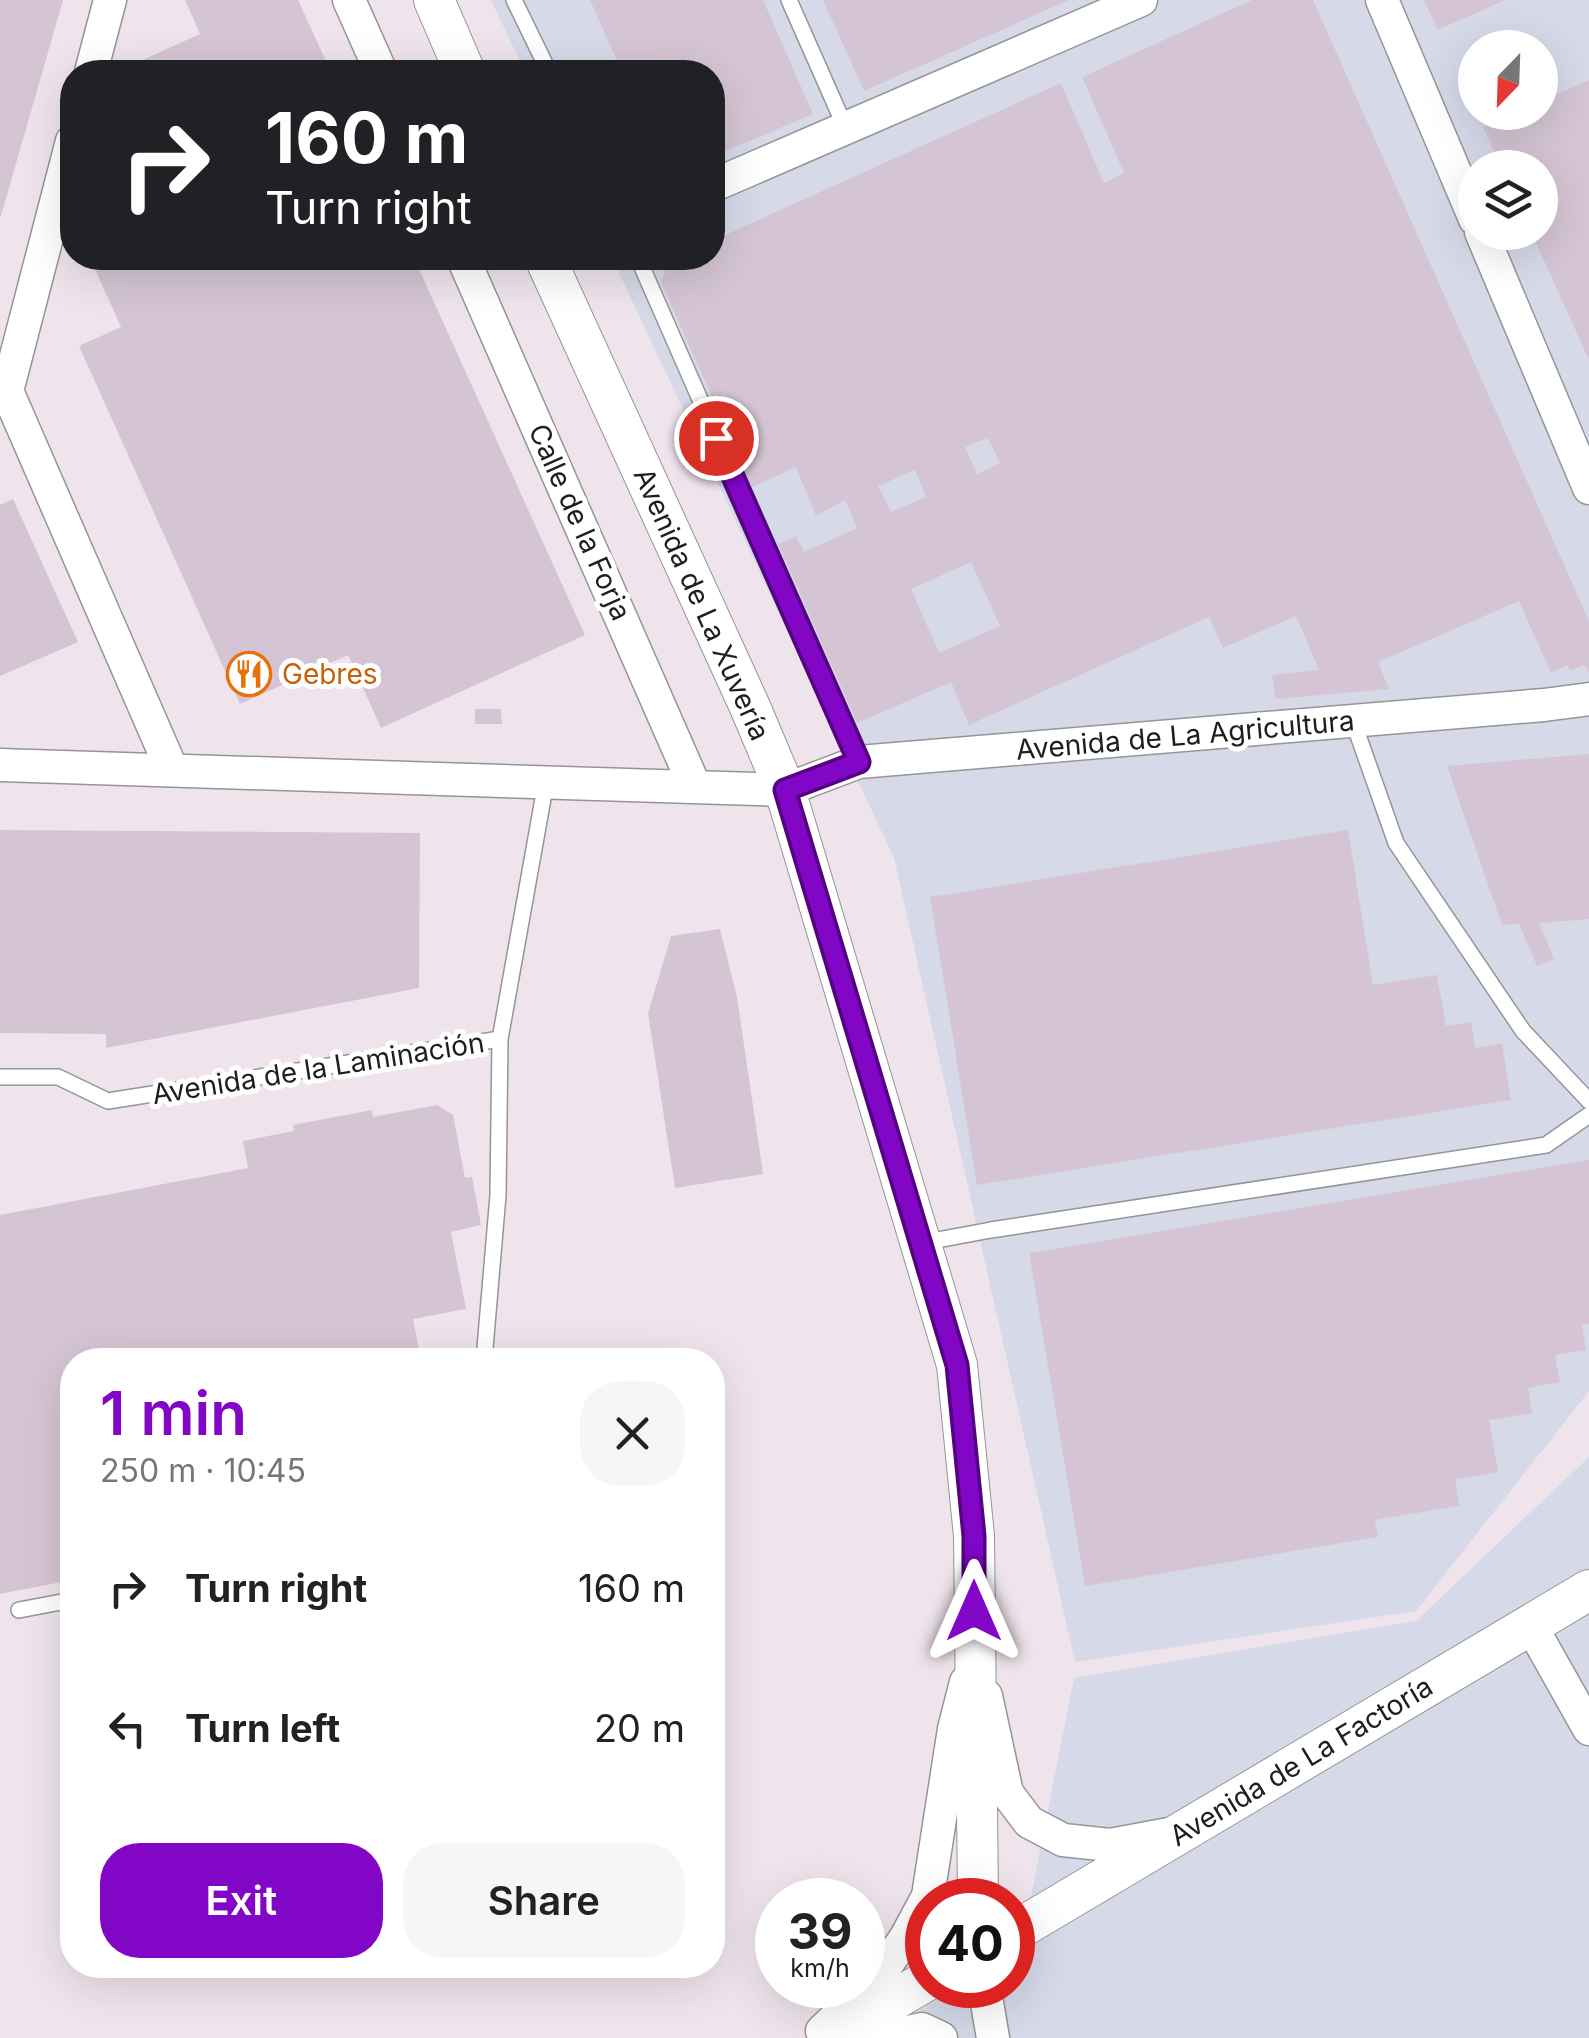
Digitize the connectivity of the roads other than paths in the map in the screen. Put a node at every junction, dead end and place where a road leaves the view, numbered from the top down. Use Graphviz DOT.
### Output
graph roads {
  1 [pos="110,0"];
  2 [pos="349,0"];
  3 [pos="434,0"];
  4 [pos="514,0"];
  5 [pos="789,0"];
  6 [pos="1141,0"];
  7 [pos="1382,0"];
  8 [pos="94,60"];
  9 [pos="376,60"];
  10 [pos="460,60"];
  11 [pos="543,60"];
  12 [pos="846,129"];
  13 [pos="1458,179"];
  14 [pos="725,180"];
  15 [pos="60,184"];
  16 [pos="1489,250"];
  17 [pos="468,270"];
  18 [pos="550,270"];
  19 [pos="643,270"];
  20 [pos="2,393"];
  21 [pos="1589,488"];
  22 [pos="1589,699"];
  23 [pos="1354,721"];
  24 [pos="859,762"];
  25 [pos="0,764"];
  26 [pos="172,770"];
  27 [pos="546,782"];
  28 [pos="695,787"];
  29 [pos="785,790"];
  30 [pos="500,1039"];
  31 [pos="0,1076"];
  32 [pos="1589,1102"];
  33 [pos="1589,1115"];
  34 [pos="921,1243"];
  35 [pos="485,1348"];
  36 [pos="1589,1590"];
  37 [pos="60,1602"];
  38 [pos="18,1610"];
  39 [pos="1530,1624"];
  40 [pos="975,1648"];
  41 [pos="1589,1728"];
  42 [pos="1181,1832"];
  43 [pos="978,1878"];
  44 [pos="1035,1918"];
  45 [pos="905,1993"];
  46 [pos="988,2008"];
  47 [pos="815,2038"];
  48 [pos="828,2038"];
  49 [pos="880,2038"];
  50 [pos="941,2038"];
  51 [pos="993,2038"];
  1 -- 8 [label="street"];
  2 -- 9 [label="street"];
  3 -- 10 [label="street"];
  4 -- 11 [label="lane"];
  5 -- 12 [label="lane"];
  6 -- 12 [label="street"];
  7 -- 13 [label="street"];
  12 -- 14 [label="street"];
  15 -- 20 [label="street"];
  16 -- 21 [label="street"];
  17 -- 28 [label="street, Calle de la Forja"];
  18 -- 29 [label="street, Avenida de La Xuvería"];
  19 -- 24 [label="lane"];
  20 -- 26 [label="street"];
  22 -- 23 [label="street, Avenida de La Agricultura"];
  23 -- 24 [label="street, Avenida de La Agricultura"];
  23 -- 32 [label="lane"];
  24 -- 29 [label="street, Avenida de La Agricultura"];
  25 -- 26 [label="street"];
  26 -- 27 [label="street"];
  27 -- 28 [label="street"];
  27 -- 30 [label="lane, Avenida de la Laminación"];
  28 -- 29 [label="street"];
  29 -- 34 [label="street, Avenida de La Xuvería"];
  30 -- 31 [label="lane, Avenida de la Laminación"];
  30 -- 35 [label="lane"];
  33 -- 34 [label="lane"];
  34 -- 40 [label="street, Avenida de La Xuvería"];
  36 -- 39 [label="street, Avenida de La Factoría"];
  37 -- 38 [label="lane"];
  39 -- 41 [label="street"];
  39 -- 42 [label="street, Avenida de La Factoría"];
  40 -- 42 [label="street"];
  40 -- 43 [label="street, Avenida de La Xuvería"];
  40 -- 47 [label="street"];
  42 -- 44 [label="street, Avenida de La Factoría"];
  45 -- 48 [label="street"];
  46 -- 51 [label="street"];
  49 -- 50 [label="street"];
}
